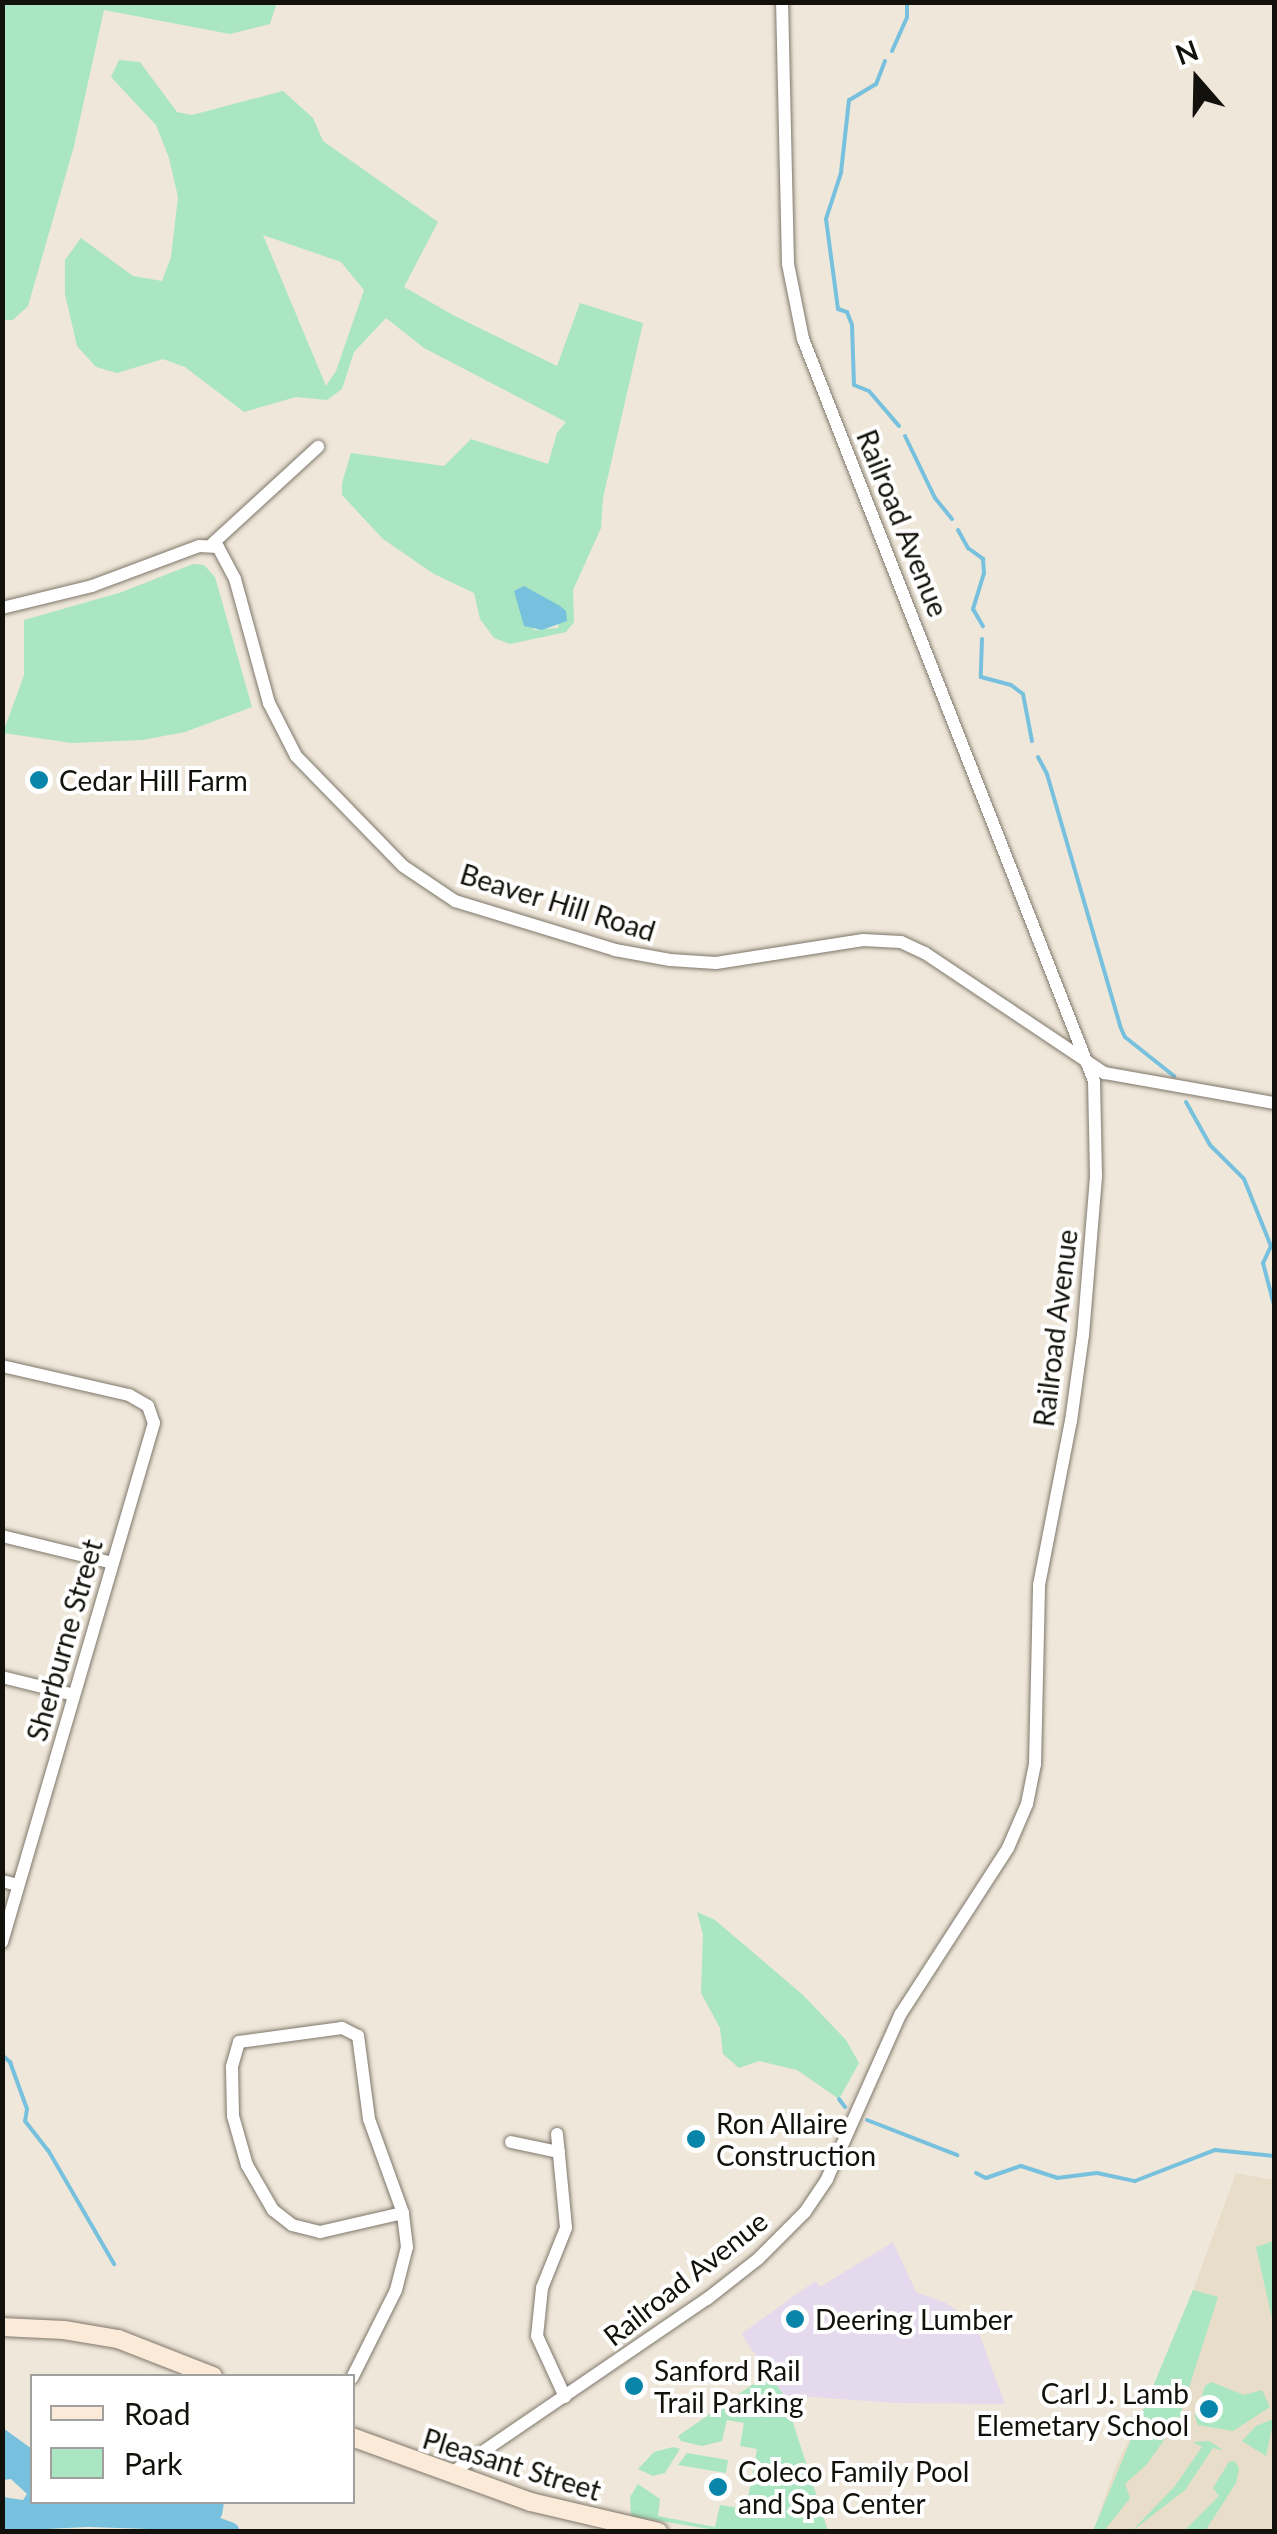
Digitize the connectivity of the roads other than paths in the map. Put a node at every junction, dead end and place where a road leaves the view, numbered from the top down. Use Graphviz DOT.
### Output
graph roads {
  1 [pos="782,2"];
  2 [pos="318,447"];
  3 [pos="212,544"];
  4 [pos="2,608"];
  5 [pos="1091,1067"];
  6 [pos="1274,1103"];
  7 [pos="2,1366"];
  8 [pos="2,1536"];
  9 [pos="113,1563"];
  10 [pos="2,1677"];
  11 [pos="74,1695"];
  12 [pos="2,1880"];
  13 [pos="18,1885"];
  14 [pos="2,1942"];
  15 [pos="557,2134"];
  16 [pos="511,2142"];
  17 [pos="559,2152"];
  18 [pos="403,2213"];
  19 [pos="2,2327"];
  20 [pos="208,2374"];
  21 [pos="354,2374"];
  22 [pos="565,2397"];
  23 [pos="355,2438"];
  24 [pos="450,2474"];
  25 [pos="659,2532"];
  1 -- 5 [label="street, Railroad Avenue"];
  2 -- 3 [label="street"];
  3 -- 4 [label="street"];
  3 -- 5 [label="street, Beaver Hill Road"];
  5 -- 6 [label="street, Beaver Hill Road"];
  5 -- 22 [label="street, Railroad Avenue"];
  7 -- 9 [label="street, Sherburne Street"];
  8 -- 9 [label="street"];
  9 -- 11 [label="street, Sherburne Street"];
  10 -- 11 [label="street"];
  11 -- 13 [label="street, Sherburne Street"];
  12 -- 13 [label="street"];
  13 -- 14 [label="street, Sherburne Street"];
  15 -- 17 [label="street"];
  16 -- 17 [label="street"];
  17 -- 22 [label="street"];
  18 -- 18 [label="street"];
  18 -- 21 [label="street"];
  19 -- 20 [label="main road"];
  22 -- 24 [label="street, Railroad Avenue"];
  23 -- 24 [label="main road, Pleasant Street"];
  24 -- 25 [label="main road, Pleasant Street"];
}
